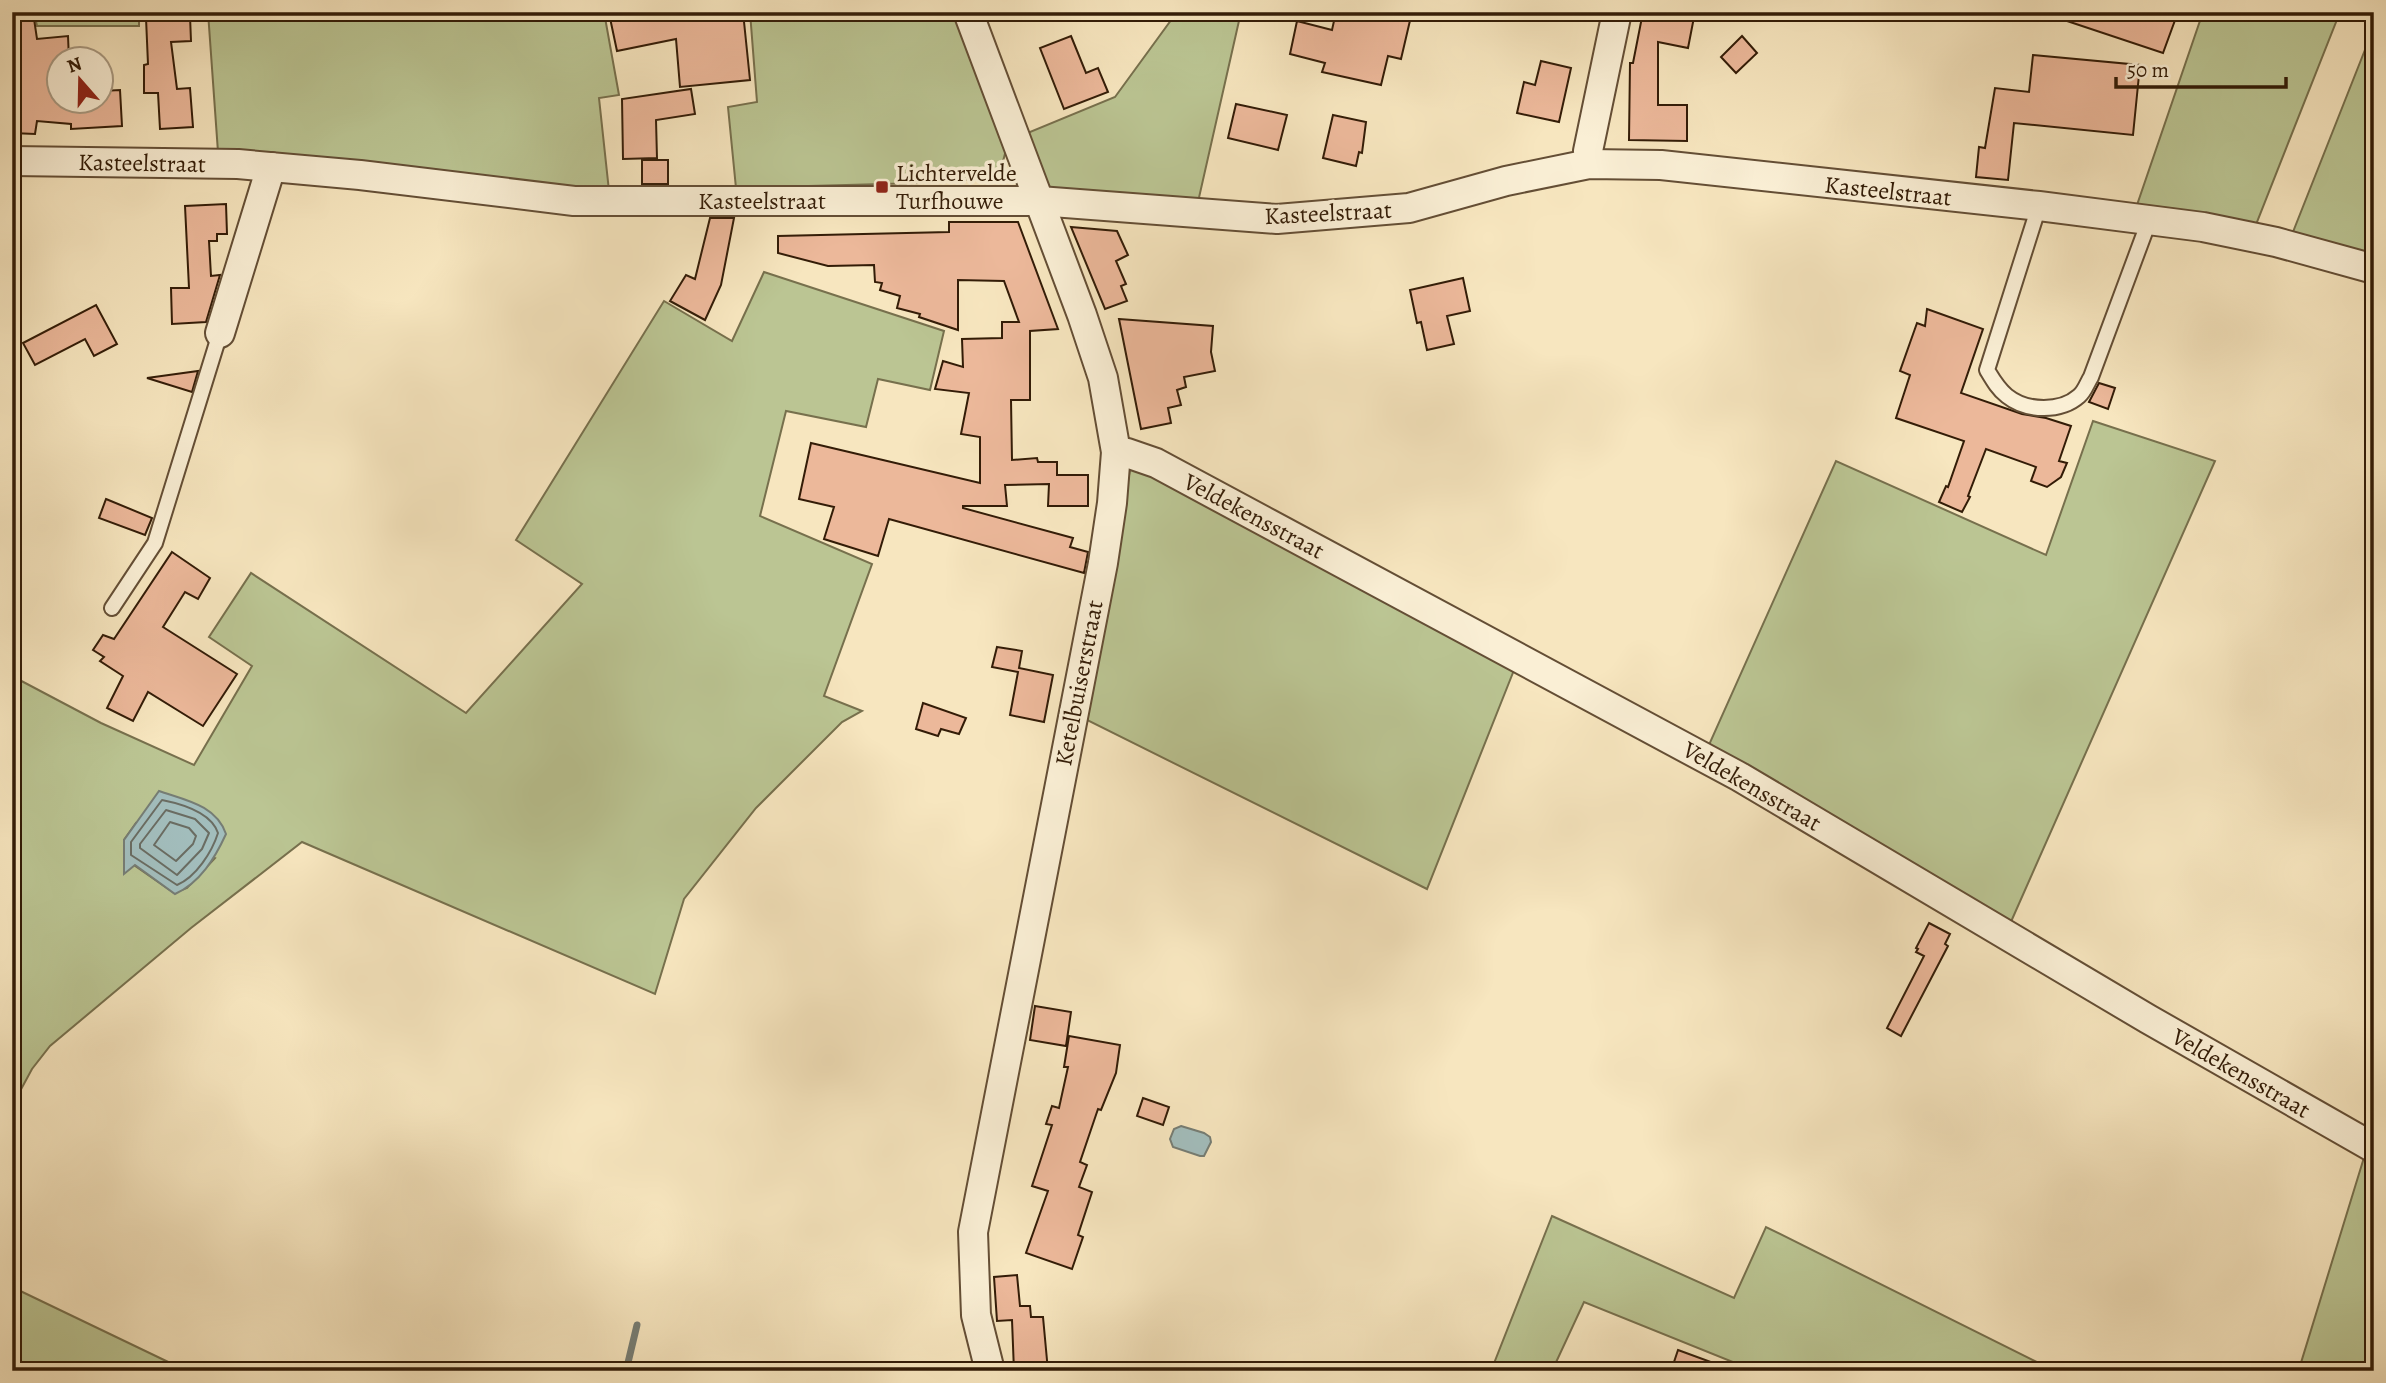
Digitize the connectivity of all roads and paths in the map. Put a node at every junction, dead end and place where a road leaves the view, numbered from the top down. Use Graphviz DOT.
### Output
graph roads {
  1 [pos="968,12"];
  2 [pos="1617,12"];
  3 [pos="12,161"];
  4 [pos="1589,164"];
  5 [pos="271,167"];
  6 [pos="1039,201"];
  7 [pos="2039,206"];
  8 [pos="2147,220"];
  9 [pos="2374,269"];
  10 [pos="220,332"];
  11 [pos="1116,452"];
  12 [pos="112,607"];
  13 [pos="2374,1148"];
  14 [pos="990,1371"];
  1 -- 6 [label="street, Ketelbuiserstraat"];
  2 -- 4 [label="street"];
  3 -- 5 [label="street, Kasteelstraat"];
  4 -- 6 [label="street, Kasteelstraat"];
  4 -- 7 [label="street, Kasteelstraat"];
  5 -- 6 [label="street, Kasteelstraat"];
  5 -- 10 [label="street"];
  6 -- 11 [label="street, Ketelbuiserstraat"];
  7 -- 8 [label="street, Kasteelstraat"];
  7 -- 8 [label="lane"];
  8 -- 9 [label="street, Kasteelstraat"];
  10 -- 12 [label="lane"];
  11 -- 13 [label="street, Veldekensstraat"];
  11 -- 14 [label="street, Ketelbuiserstraat"];
}
